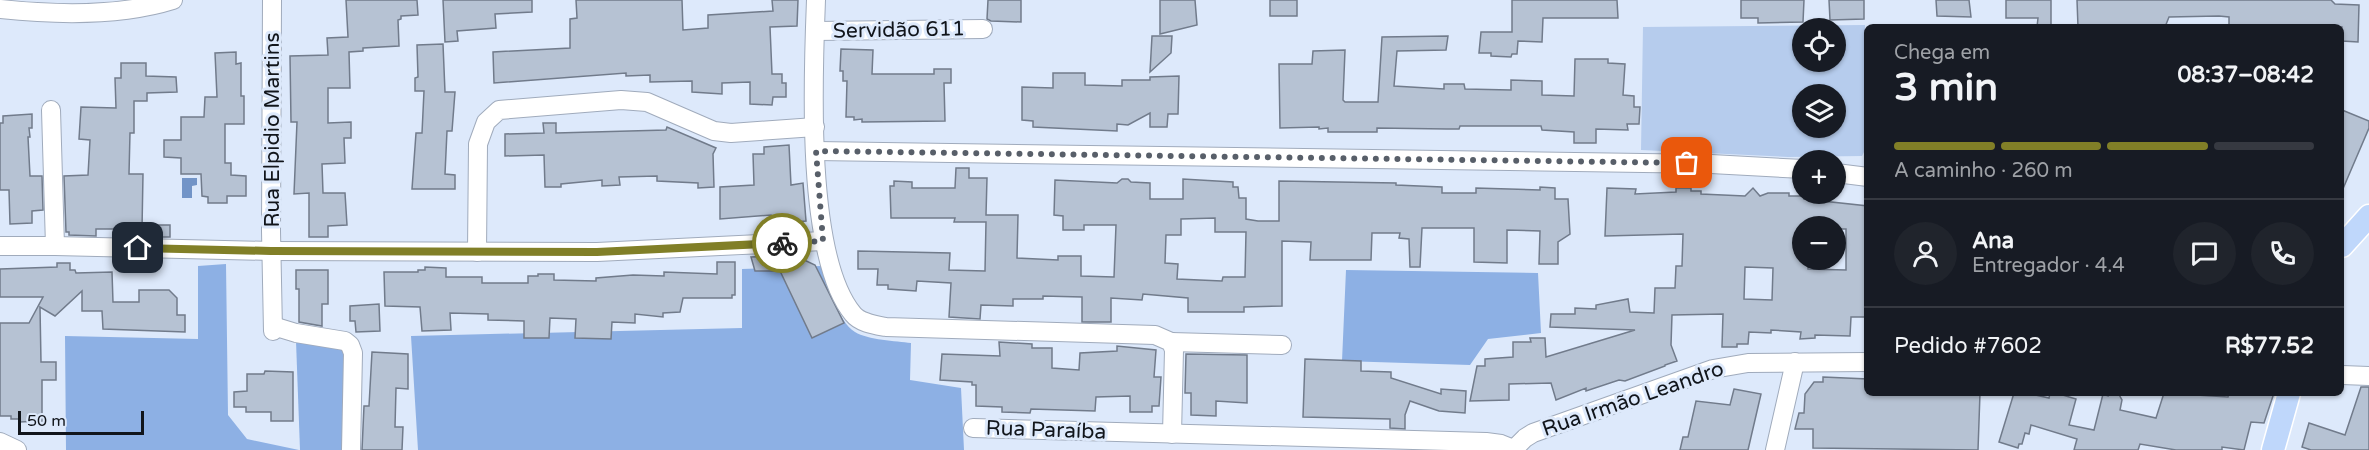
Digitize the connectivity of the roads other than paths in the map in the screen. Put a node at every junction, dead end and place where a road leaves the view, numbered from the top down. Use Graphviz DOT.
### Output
graph roads {
  1 [pos="173,0"];
  2 [pos="272,0"];
  3 [pos="816,0"];
  4 [pos="0,9"];
  5 [pos="983,28"];
  6 [pos="815,31"];
  7 [pos="51,110"];
  8 [pos="815,127"];
  9 [pos="816,151"];
  10 [pos="1792,168"];
  11 [pos="1846,174"];
  12 [pos="1864,176"];
  13 [pos="823,241"];
  14 [pos="0,246"];
  15 [pos="55,246"];
  16 [pos="271,251"];
  17 [pos="477,252"];
  18 [pos="1171,342"];
  19 [pos="1282,345"];
  20 [pos="1795,362"];
  21 [pos="1864,362"];
  22 [pos="2344,375"];
  23 [pos="2369,376"];
  24 [pos="2288,396"];
  25 [pos="973,428"];
  26 [pos="1172,434"];
  27 [pos="0,442"];
  28 [pos="1515,449"];
  29 [pos="17,450"];
  30 [pos="351,450"];
  31 [pos="1775,450"];
  32 [pos="2273,450"];
  1 -- 4 [label="street"];
  2 -- 16 [label="street, Rua Elpidio Martins"];
  3 -- 6 [label="street"];
  5 -- 6 [label="street, Servidão 611"];
  6 -- 8 [label="street"];
  7 -- 15 [label="street"];
  8 -- 9 [label="street"];
  8 -- 17 [label="street"];
  9 -- 10 [label="street"];
  9 -- 13 [label="street"];
  11 -- 12 [label="street"];
  13 -- 17 [label="street"];
  13 -- 18 [label="street"];
  14 -- 15 [label="street"];
  15 -- 16 [label="street"];
  16 -- 17 [label="street"];
  16 -- 30 [label="street, Rua Elpidio Martins"];
  18 -- 19 [label="street"];
  18 -- 26 [label="street"];
  20 -- 21 [label="street, Rua Irmão Leandro"];
  20 -- 28 [label="street, Rua Irmão Leandro"];
  20 -- 31 [label="street"];
  22 -- 23 [label="street"];
  24 -- 32 [label="main road"];
  25 -- 26 [label="street, Rua Paraíba"];
  26 -- 28 [label="street, Rua Paraíba"];
  27 -- 29 [label="street"];
}
